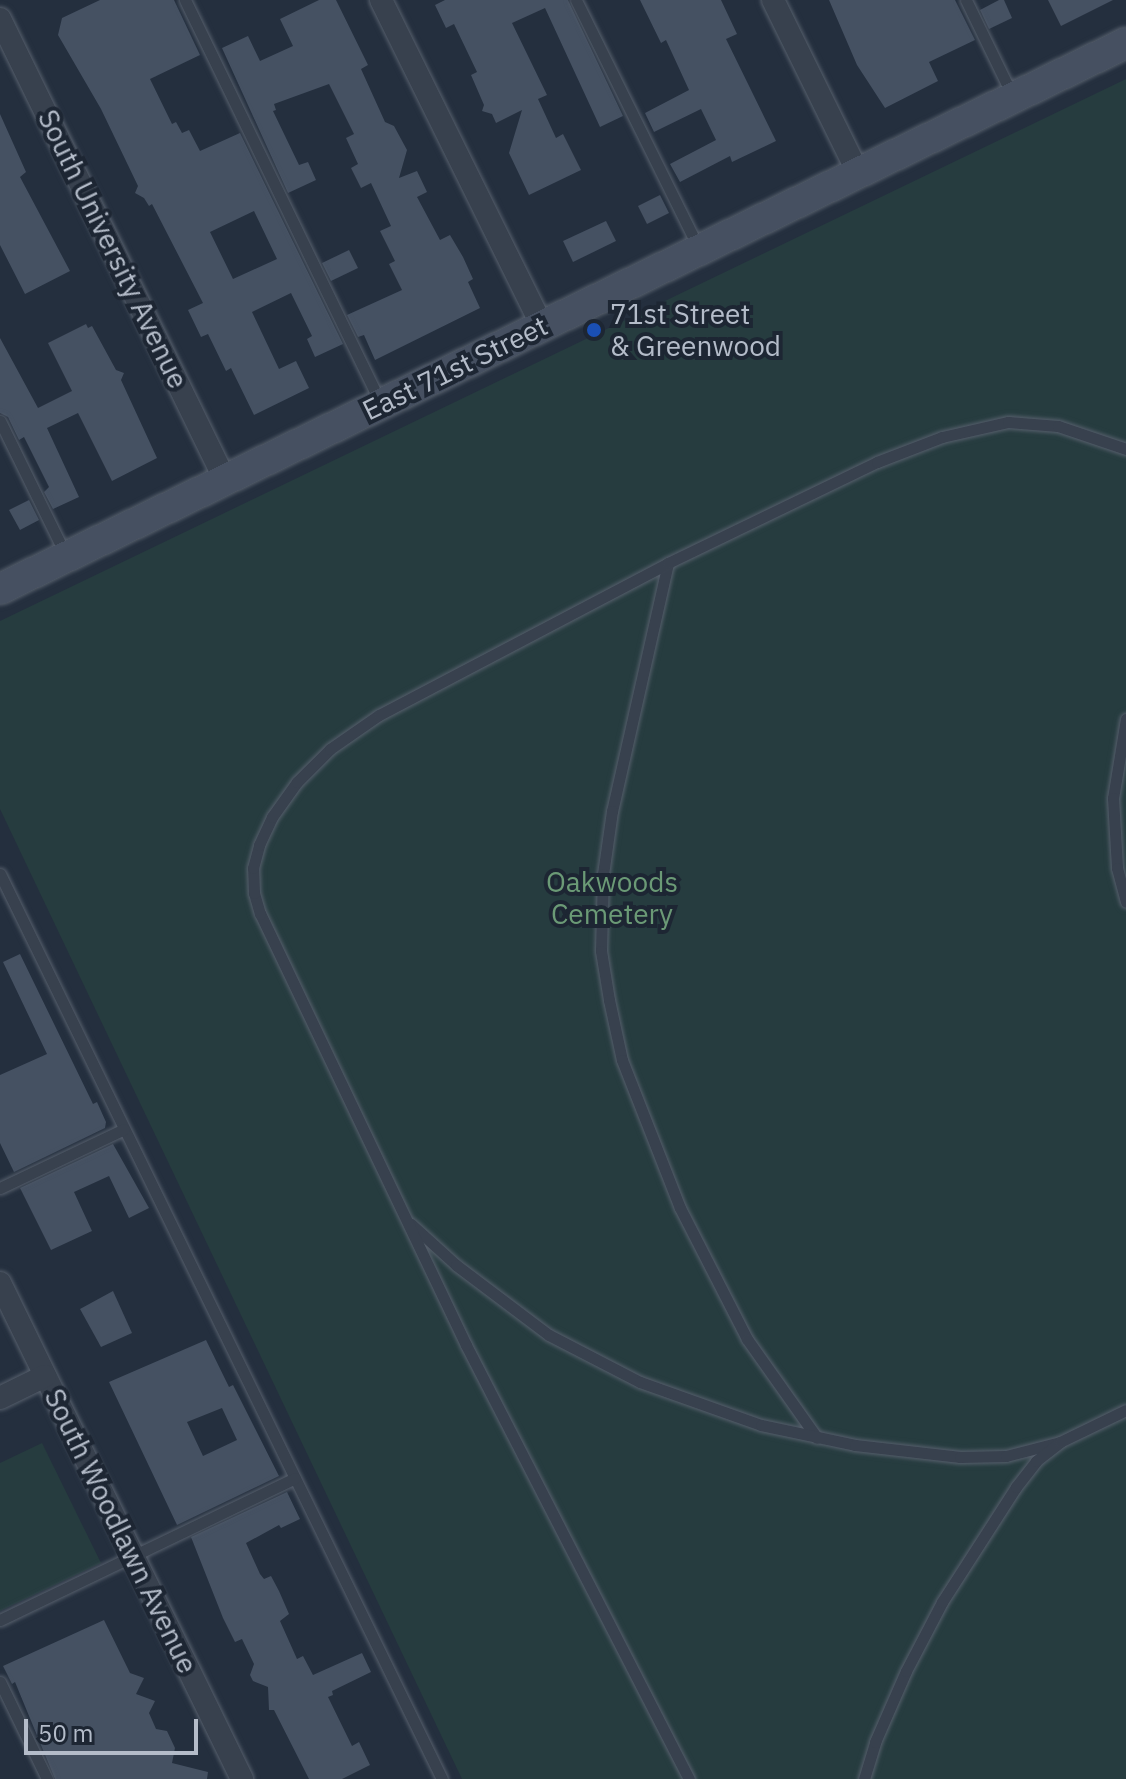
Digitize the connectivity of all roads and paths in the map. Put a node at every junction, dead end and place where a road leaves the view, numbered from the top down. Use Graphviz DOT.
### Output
graph roads {
  1 [pos="185,0"];
  2 [pos="381,0"];
  3 [pos="576,0"];
  4 [pos="773,0"];
  5 [pos="966,0"];
  6 [pos="0,19"];
  7 [pos="1126,43"];
  8 [pos="1013,98"];
  9 [pos="858,173"];
  10 [pos="700,250"];
  11 [pos="542,326"];
  12 [pos="382,404"];
  13 [pos="0,421"];
  14 [pos="1126,449"];
  15 [pos="225,480"];
  16 [pos="66,557"];
  17 [pos="668,563"];
  18 [pos="0,589"];
  19 [pos="1126,719"];
  20 [pos="0,874"];
  21 [pos="1126,902"];
  22 [pos="124,1129"];
  23 [pos="0,1188"];
  24 [pos="408,1221"];
  25 [pos="0,1283"];
  26 [pos="45,1376"];
  27 [pos="0,1398"];
  28 [pos="1126,1410"];
  29 [pos="817,1438"];
  30 [pos="1060,1442"];
  31 [pos="295,1478"];
  32 [pos="132,1555"];
  33 [pos="0,1620"];
  34 [pos="0,1682"];
  35 [pos="47,1779"];
  36 [pos="242,1779"];
  37 [pos="442,1779"];
  38 [pos="689,1779"];
  39 [pos="864,1779"];
  1 -- 12 [label="lane"];
  2 -- 11 [label="street"];
  3 -- 10 [label="lane"];
  4 -- 9 [label="street"];
  5 -- 8 [label="lane"];
  6 -- 15 [label="street, South University Avenue"];
  7 -- 8 [label="main road, East 71st Street"];
  8 -- 9 [label="main road, East 71st Street"];
  9 -- 10 [label="main road, East 71st Street"];
  10 -- 11 [label="main road, East 71st Street"];
  11 -- 12 [label="main road, East 71st Street"];
  12 -- 15 [label="main road, East 71st Street"];
  13 -- 16 [label="lane"];
  14 -- 17 [label="lane"];
  15 -- 16 [label="main road, East 71st Street"];
  16 -- 18 [label="main road, East 71st Street"];
  17 -- 24 [label="lane"];
  17 -- 29 [label="lane"];
  19 -- 21 [label="lane"];
  20 -- 22 [label="lane"];
  22 -- 23 [label="lane"];
  22 -- 31 [label="lane"];
  24 -- 29 [label="lane"];
  24 -- 38 [label="lane"];
  25 -- 26 [label="street, South Woodlawn Avenue"];
  26 -- 27 [label="street"];
  26 -- 32 [label="street, South Woodlawn Avenue"];
  28 -- 30 [label="lane"];
  29 -- 30 [label="lane"];
  30 -- 39 [label="lane"];
  31 -- 32 [label="lane"];
  31 -- 37 [label="lane"];
  32 -- 33 [label="lane"];
  32 -- 36 [label="street, South Woodlawn Avenue"];
  34 -- 35 [label="lane"];
}
